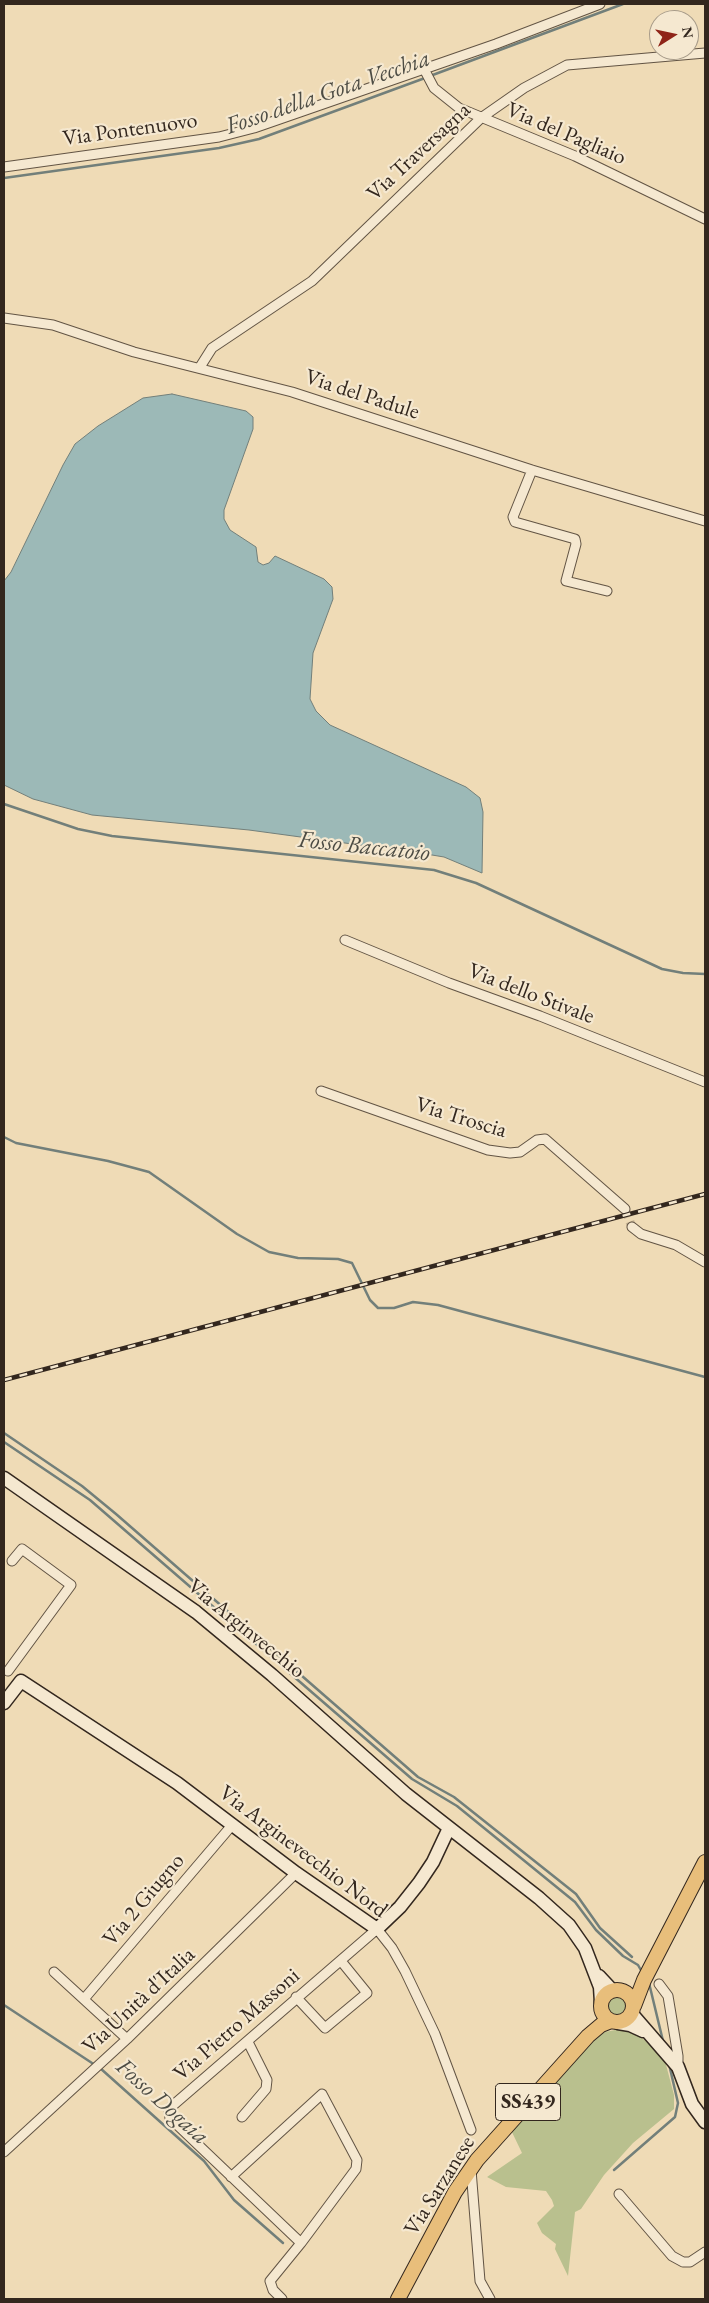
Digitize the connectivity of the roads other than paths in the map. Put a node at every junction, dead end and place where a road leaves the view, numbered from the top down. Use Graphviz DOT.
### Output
graph roads {
  1 [pos="600,4"];
  2 [pos="705,52"];
  3 [pos="425,71"];
  4 [pos="481,118"];
  5 [pos="4,167"];
  6 [pos="705,219"];
  7 [pos="4,318"];
  8 [pos="200,367"];
  9 [pos="532,470"];
  10 [pos="705,521"];
  11 [pos="607,590"];
  12 [pos="345,940"];
  13 [pos="705,1082"];
  14 [pos="321,1091"];
  15 [pos="625,1209"];
  16 [pos="632,1227"];
  17 [pos="705,1262"];
  18 [pos="4,1478"];
  19 [pos="12,1561"];
  20 [pos="6,1670"];
  21 [pos="21,1681"];
  22 [pos="4,1703"];
  23 [pos="233,1824"];
  24 [pos="449,1828"];
  25 [pos="705,1862"];
  26 [pos="296,1873"];
  27 [pos="377,1929"];
  28 [pos="341,1961"];
  29 [pos="54,1972"];
  30 [pos="596,1972"];
  31 [pos="647,1975"];
  32 [pos="659,1984"];
  33 [pos="617,1991"];
  34 [pos="296,1997"];
  35 [pos="84,1999"];
  36 [pos="632,2010"];
  37 [pos="608,2015"];
  38 [pos="646,2032"];
  39 [pos="127,2039"];
  40 [pos="248,2042"];
  41 [pos="674,2062"];
  42 [pos="242,2117"];
  43 [pos="705,2122"];
  44 [pos="471,2130"];
  45 [pos="4,2152"];
  46 [pos="471,2170"];
  47 [pos="231,2177"];
  48 [pos="619,2194"];
  49 [pos="301,2243"];
  50 [pos="705,2252"];
  51 [pos="280,2299"];
  52 [pos="398,2299"];
  53 [pos="490,2299"];
  1 -- 3 [label="street, Via Pontenuovo"];
  2 -- 4 [label="street, Via Traversagna"];
  3 -- 4 [label="street, Via del Pagliaio"];
  3 -- 5 [label="street, Via Pontenuovo"];
  4 -- 6 [label="street, Via del Pagliaio"];
  4 -- 8 [label="street, Via Traversagna"];
  7 -- 8 [label="street, Via del Padule"];
  8 -- 9 [label="street, Via del Padule"];
  9 -- 10 [label="street, Via del Padule"];
  9 -- 11 [label="street"];
  12 -- 13 [label="street, Via dello Stivale"];
  14 -- 15 [label="street, Via Troscia"];
  16 -- 17 [label="street"];
  18 -- 24 [label="main road, Via Arginvecchio"];
  19 -- 20 [label="street"];
  20 -- 21 [label="street"];
  21 -- 22 [label="main road"];
  21 -- 23 [label="main road, Via Arginevecchio Nord"];
  23 -- 26 [label="main road, Via Arginevecchio Nord"];
  23 -- 35 [label="street, Via 2 Giugno"];
  24 -- 27 [label="main road"];
  24 -- 30 [label="main road, Via Arginvecchio"];
  25 -- 31 [label="main road"];
  26 -- 27 [label="main road, Via Arginevecchio Nord"];
  26 -- 39 [label="street, Via Unità d'Italia"];
  27 -- 28 [label="street, Via Pietro Massoni"];
  27 -- 44 [label="street, Via Arginevecchio Nord"];
  28 -- 34 [label="street, Via Pietro Massoni"];
  28 -- 34 [label="street"];
  29 -- 35 [label="street"];
  30 -- 33 [label="main road"];
  30 -- 37 [label="main road"];
  31 -- 33 [label="main road, SS439"];
  31 -- 36 [label="main road"];
  32 -- 41 [label="street"];
  33 -- 36 [label="main road"];
  33 -- 37 [label="main road, SS439"];
  34 -- 40 [label="street, Via Pietro Massoni"];
  35 -- 39 [label="street"];
  36 -- 37 [label="main road, SS439"];
  36 -- 38 [label="main road"];
  37 -- 38 [label="main road"];
  37 -- 46 [label="main road, Via Sarzanese / SS439"];
  38 -- 41 [label="main road"];
  39 -- 45 [label="street, Via Unità d'Italia"];
  40 -- 42 [label="street"];
  40 -- 47 [label="street, Via Pietro Massoni"];
  41 -- 43 [label="main road"];
  46 -- 52 [label="main road, Via Sarzanese / SS439"];
  46 -- 53 [label="street"];
  47 -- 49 [label="street, Via Pietro Massoni"];
  47 -- 49 [label="street"];
  48 -- 50 [label="street"];
  49 -- 51 [label="street"];
}
